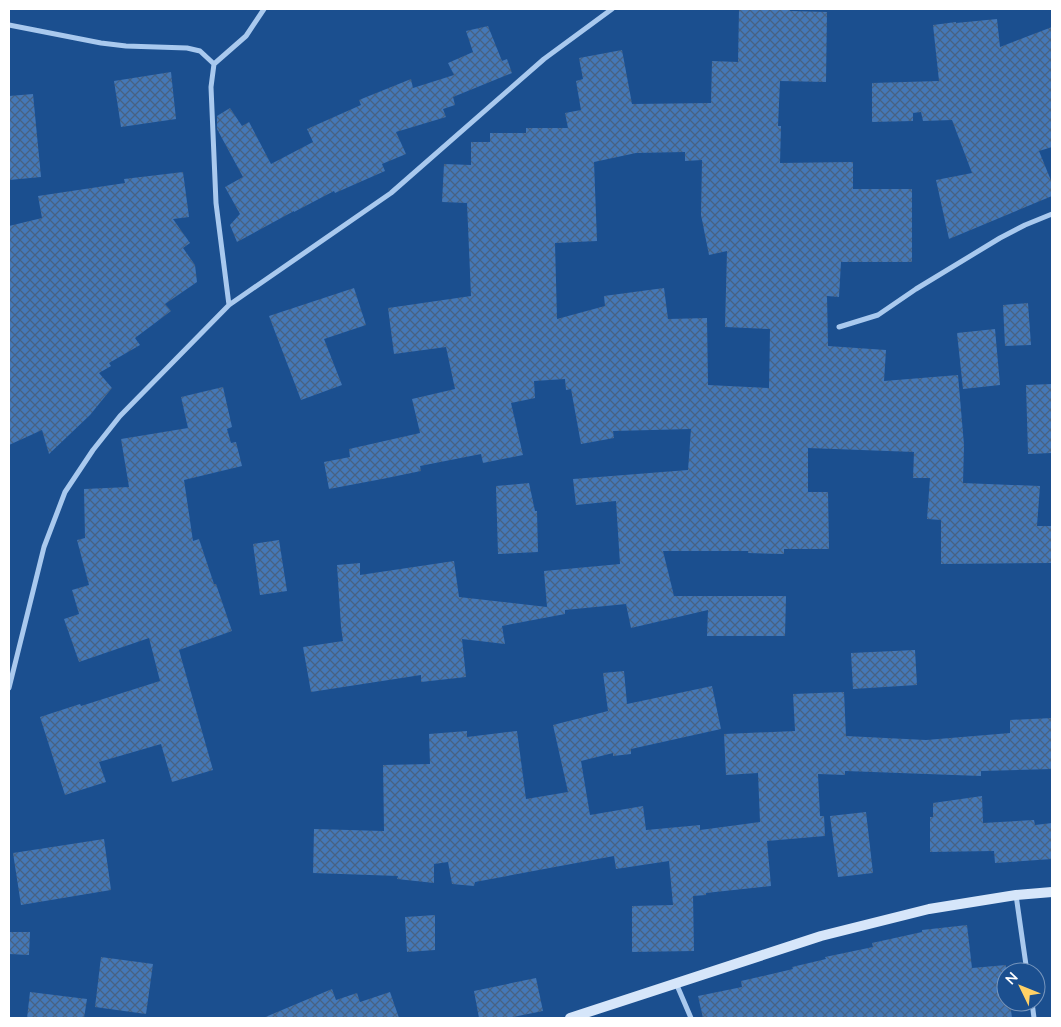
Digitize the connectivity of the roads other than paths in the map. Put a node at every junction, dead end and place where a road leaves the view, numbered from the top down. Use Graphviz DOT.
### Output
graph roads {
  1 [pos="264,9"];
  2 [pos="612,9"];
  3 [pos="9,25"];
  4 [pos="214,64"];
  5 [pos="1052,214"];
  6 [pos="229,305"];
  7 [pos="839,327"];
  8 [pos="9,688"];
  9 [pos="1052,892"];
  10 [pos="1016,896"];
  11 [pos="1026,962"];
  12 [pos="676,983"];
  13 [pos="570,1018"];
  14 [pos="691,1018"];
  1 -- 4 [label="street"];
  2 -- 6 [label="street"];
  3 -- 4 [label="street"];
  4 -- 6 [label="street"];
  5 -- 7 [label="street"];
  6 -- 8 [label="street"];
  9 -- 10 [label="street"];
  10 -- 11 [label="street"];
  10 -- 12 [label="street"];
  12 -- 13 [label="street"];
  12 -- 14 [label="street"];
}
